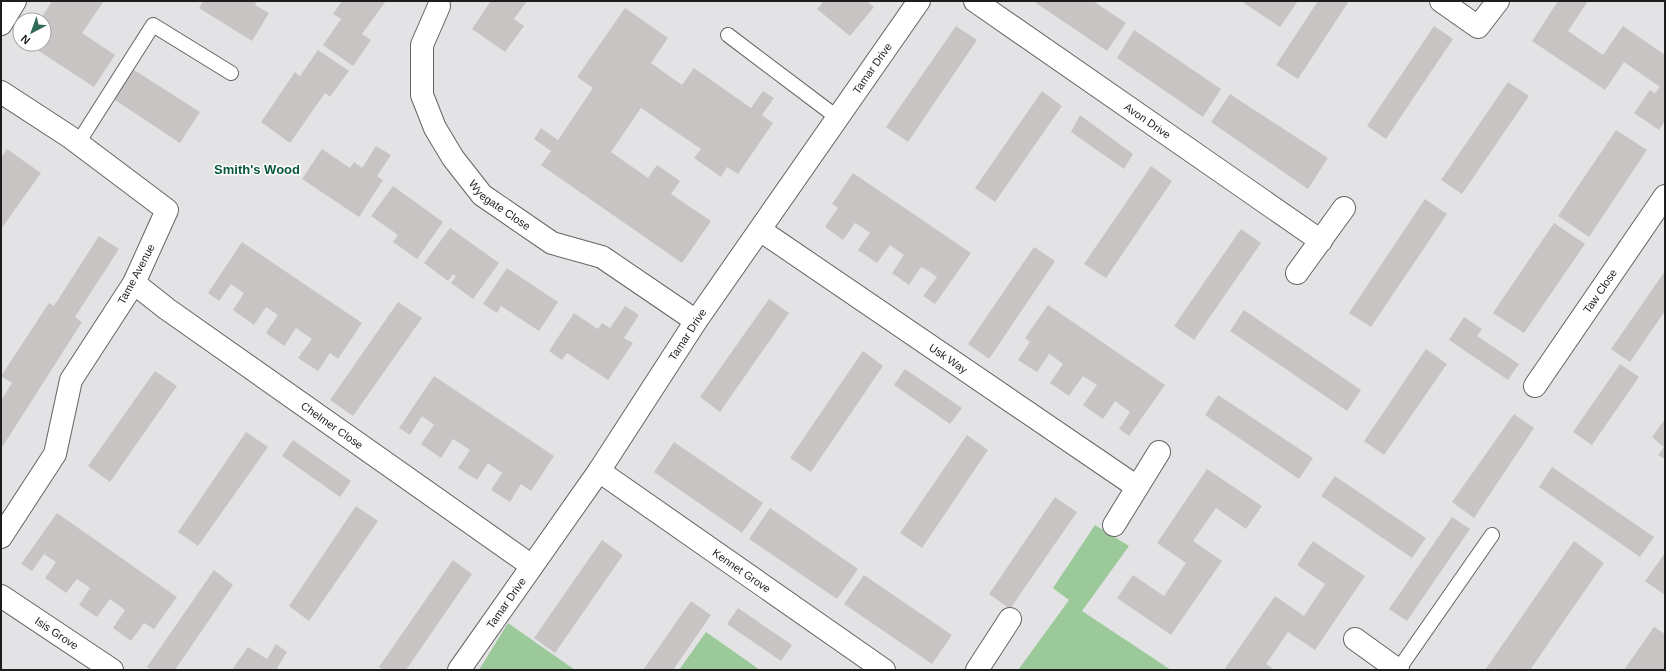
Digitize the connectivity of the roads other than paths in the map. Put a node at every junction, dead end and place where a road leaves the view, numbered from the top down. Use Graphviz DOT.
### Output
graph roads {
  1 [pos="15,1"];
  2 [pos="919,1"];
  3 [pos="975,1"];
  4 [pos="1441,1"];
  5 [pos="1498,1"];
  6 [pos="439,6"];
  7 [pos="1,24"];
  8 [pos="728,35"];
  9 [pos="231,72"];
  10 [pos="1,92"];
  11 [pos="838,118"];
  12 [pos="78,143"];
  13 [pos="1665,196"];
  14 [pos="1344,208"];
  15 [pos="760,230"];
  16 [pos="1321,241"];
  17 [pos="1297,273"];
  18 [pos="134,283"];
  19 [pos="696,321"];
  20 [pos="1535,386"];
  21 [pos="1159,452"];
  22 [pos="599,471"];
  23 [pos="1137,487"];
  24 [pos="1114,525"];
  25 [pos="1492,535"];
  26 [pos="1,537"];
  27 [pos="532,566"];
  28 [pos="1,596"];
  29 [pos="1010,619"];
  30 [pos="1355,639"];
  31 [pos="112,670"];
  32 [pos="459,670"];
  33 [pos="884,670"];
  34 [pos="977,670"];
  35 [pos="1398,670"];
  1 -- 7 [label="street"];
  2 -- 11 [label="street, Tamar Drive"];
  3 -- 16 [label="street, Avon Drive"];
  4 -- 5 [label="street"];
  6 -- 19 [label="street, Wyegate Close"];
  8 -- 11 [label="lane"];
  9 -- 12 [label="lane"];
  10 -- 12 [label="street, Tame Avenue"];
  11 -- 15 [label="street, Tamar Drive"];
  12 -- 18 [label="street, Tame Avenue"];
  13 -- 20 [label="street, Taw Close"];
  14 -- 16 [label="street"];
  15 -- 19 [label="street, Tamar Drive"];
  15 -- 23 [label="street, Usk Way"];
  16 -- 17 [label="street"];
  18 -- 26 [label="street, Tame Avenue"];
  18 -- 27 [label="street, Chelmer Close"];
  19 -- 22 [label="street, Tamar Drive"];
  21 -- 23 [label="street"];
  22 -- 27 [label="street, Tamar Drive"];
  22 -- 33 [label="street, Kennet Grove"];
  23 -- 24 [label="street"];
  25 -- 35 [label="lane"];
  27 -- 32 [label="street, Tamar Drive"];
  28 -- 31 [label="street, Isis Grove"];
  29 -- 34 [label="street"];
  30 -- 35 [label="street"];
}
